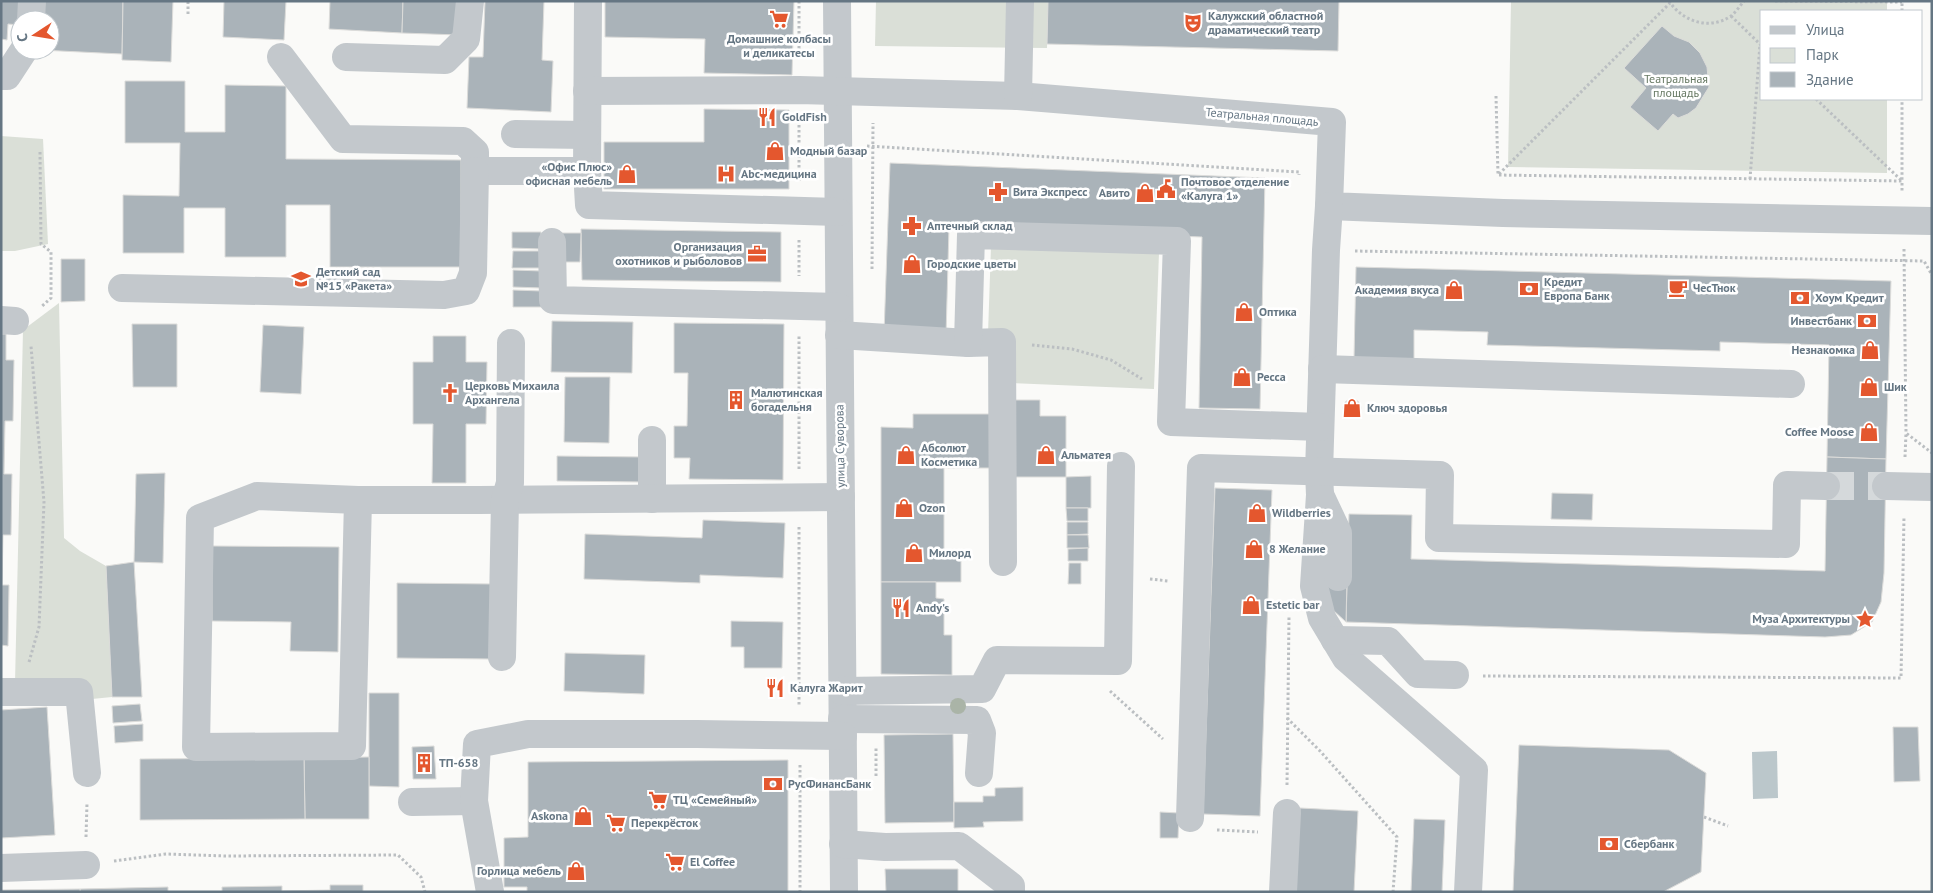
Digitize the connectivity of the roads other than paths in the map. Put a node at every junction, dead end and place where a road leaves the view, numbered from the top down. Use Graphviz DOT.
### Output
graph roads {
  1 [pos="470,1"];
  2 [pos="588,1"];
  3 [pos="837,1"];
  4 [pos="1020,1"];
  5 [pos="281,57"];
  6 [pos="346,57"];
  7 [pos="18,60"];
  8 [pos="1,76"];
  9 [pos="587,91"];
  10 [pos="838,91"];
  11 [pos="1018,96"];
  12 [pos="515,134"];
  13 [pos="588,135"];
  14 [pos="475,171"];
  15 [pos="587,171"];
  16 [pos="1329,206"];
  17 [pos="838,212"];
  18 [pos="1932,221"];
  19 [pos="552,242"];
  20 [pos="122,288"];
  21 [pos="839,307"];
  22 [pos="839,335"];
  23 [pos="511,343"];
  24 [pos="968,343"];
  25 [pos="1322,369"];
  26 [pos="1791,384"];
  27 [pos="1320,426"];
  28 [pos="652,440"];
  29 [pos="1121,466"];
  30 [pos="1319,483"];
  31 [pos="1826,486"];
  32 [pos="1896,486"];
  33 [pos="1932,487"];
  34 [pos="841,497"];
  35 [pos="652,499"];
  36 [pos="358,500"];
  37 [pos="505,500"];
  38 [pos="1003,562"];
  39 [pos="1338,577"];
  40 [pos="1335,640"];
  41 [pos="502,657"];
  42 [pos="1455,675"];
  43 [pos="842,691"];
  44 [pos="11,692"];
  45 [pos="842,728"];
  46 [pos="87,773"];
  47 [pos="979,774"];
  48 [pos="474,801"];
  49 [pos="412,802"];
  50 [pos="1190,818"];
  51 [pos="1286,823"];
  52 [pos="843,844"];
  53 [pos="86,865"];
  54 [pos="1,868"];
  55 [pos="490,892"];
  56 [pos="844,892"];
  57 [pos="1011,892"];
  58 [pos="1283,892"];
  59 [pos="1468,892"];
  1 -- 6 [label="street"];
  2 -- 9 [label="street"];
  3 -- 10 [label="street, улица Суворова"];
  4 -- 11 [label="street"];
  5 -- 14 [label="street"];
  7 -- 8 [label="street"];
  9 -- 10 [label="street, Театральная площадь"];
  9 -- 13 [label="street"];
  10 -- 11 [label="street, Театральная площадь"];
  10 -- 17 [label="street, улица Суворова"];
  11 -- 16 [label="street, Театральная площадь"];
  12 -- 13 [label="street"];
  13 -- 15 [label="street"];
  14 -- 15 [label="street"];
  14 -- 20 [label="street"];
  15 -- 17 [label="street"];
  16 -- 18 [label="street"];
  16 -- 25 [label="street"];
  17 -- 21 [label="street, улица Суворова"];
  19 -- 21 [label="street"];
  21 -- 22 [label="street, улица Суворова"];
  22 -- 24 [label="street"];
  22 -- 34 [label="street, улица Суворова"];
  23 -- 37 [label="street"];
  24 -- 27 [label="street"];
  24 -- 38 [label="street"];
  25 -- 26 [label="street"];
  25 -- 27 [label="street"];
  27 -- 30 [label="street"];
  28 -- 35 [label="street"];
  29 -- 43 [label="street"];
  30 -- 31 [label="street"];
  30 -- 39 [label="street"];
  30 -- 40 [label="street"];
  30 -- 50 [label="street"];
  32 -- 33 [label="street"];
  34 -- 35 [label="street"];
  34 -- 43 [label="street, улица Суворова"];
  35 -- 37 [label="street"];
  36 -- 36 [label="street"];
  36 -- 37 [label="street"];
  37 -- 41 [label="street"];
  40 -- 42 [label="street"];
  40 -- 59 [label="street"];
  43 -- 45 [label="street, улица Суворова"];
  44 -- 46 [label="street"];
  45 -- 47 [label="street"];
  45 -- 48 [label="street"];
  45 -- 52 [label="street, улица Суворова"];
  48 -- 49 [label="street"];
  48 -- 55 [label="street"];
  51 -- 58 [label="street"];
  52 -- 56 [label="street, улица Суворова"];
  52 -- 57 [label="street"];
  53 -- 54 [label="street"];
}
